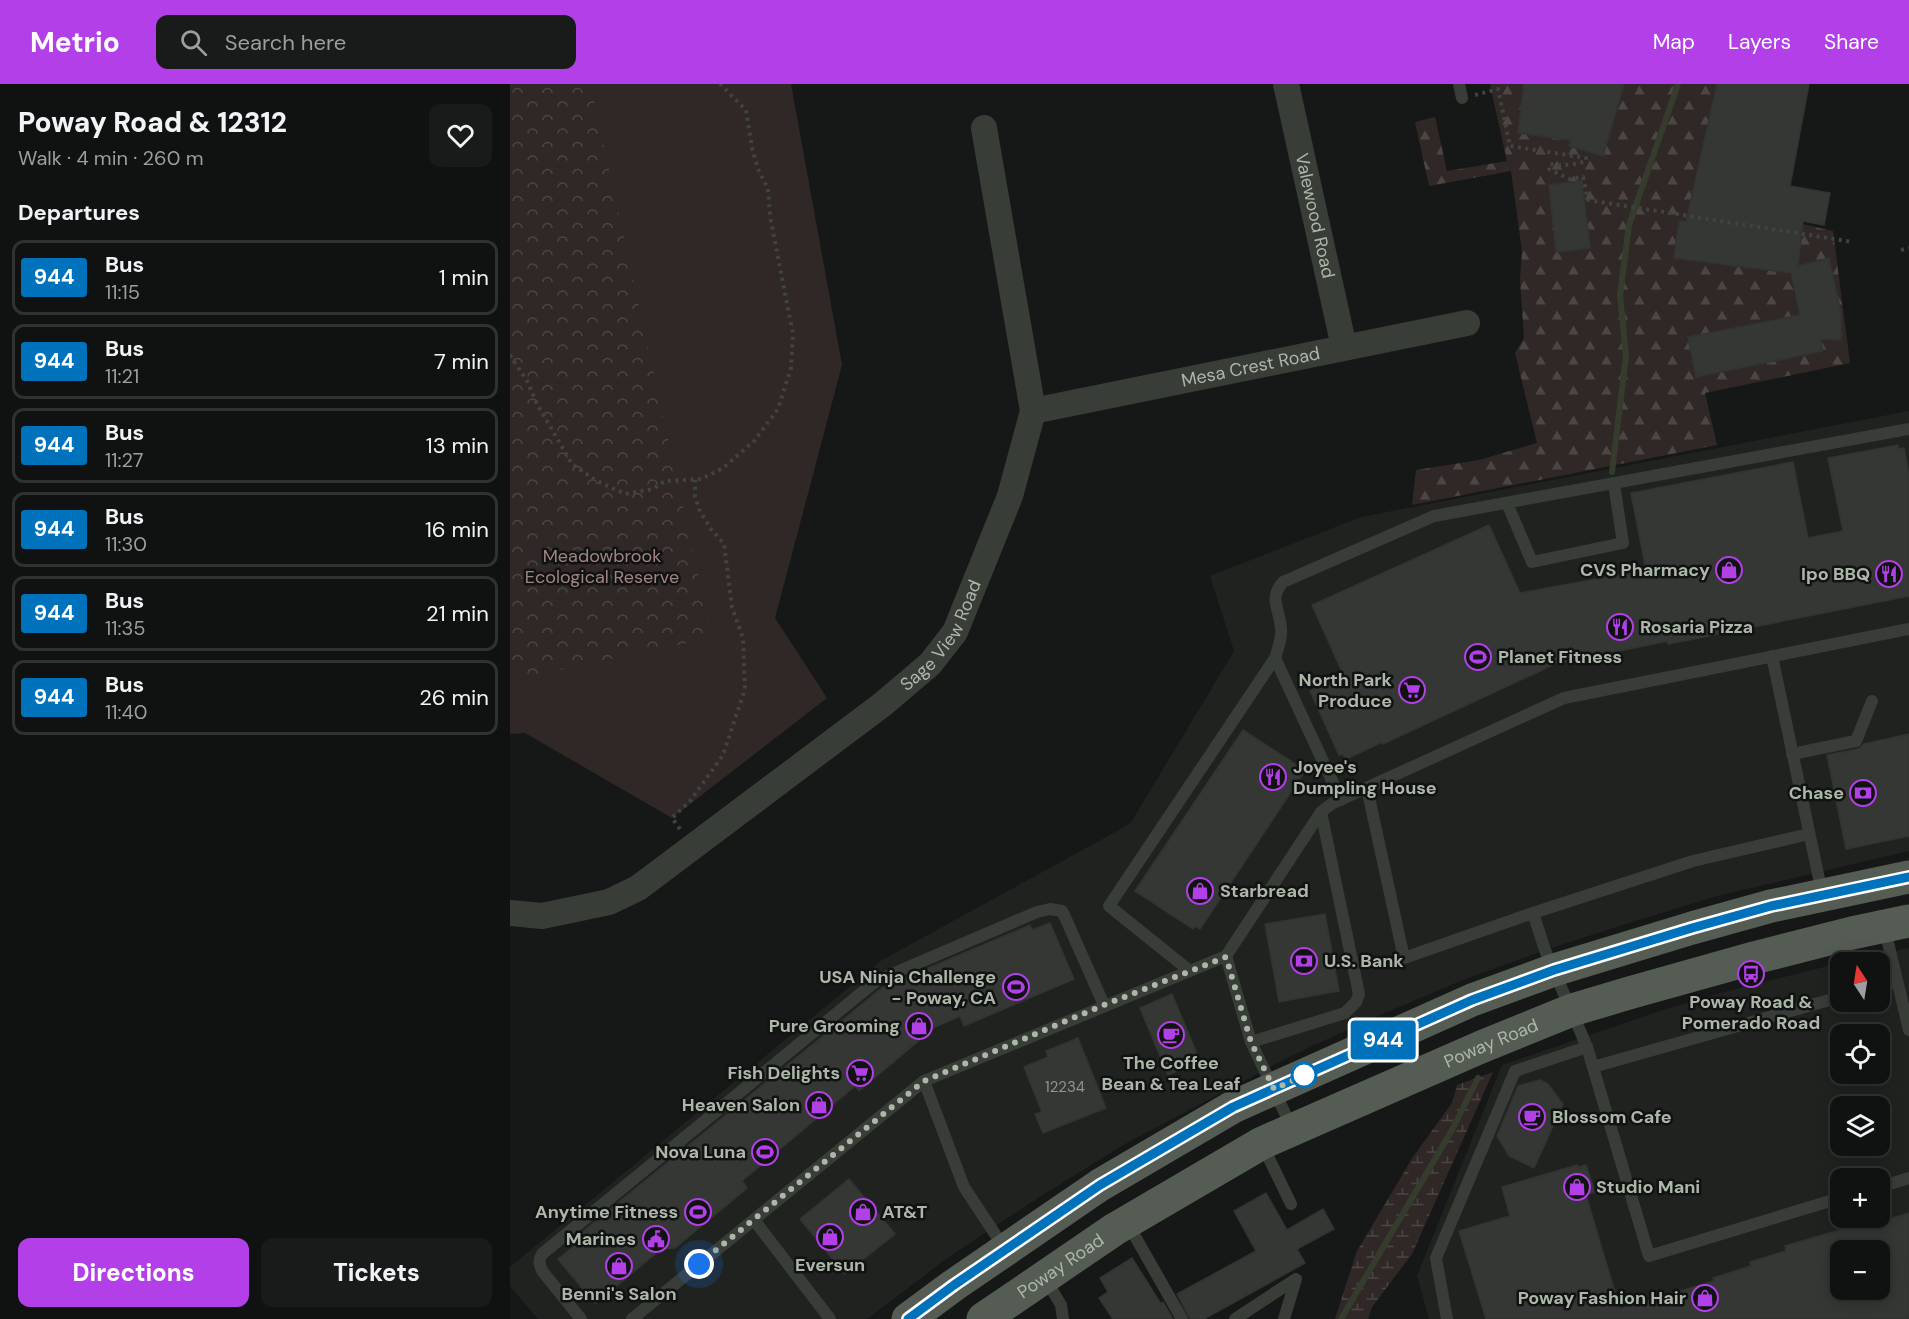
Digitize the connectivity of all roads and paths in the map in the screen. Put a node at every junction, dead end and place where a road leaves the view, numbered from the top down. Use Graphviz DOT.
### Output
graph roads {
  1 [pos="720,84"];
  2 [pos="1286,84"];
  3 [pos="1459,84"];
  4 [pos="1462,98"];
  5 [pos="984,128"];
  6 [pos="1853,242"];
  7 [pos="1909,248"];
  8 [pos="1901,250"];
  9 [pos="1467,323"];
  10 [pos="1344,347"];
  11 [pos="510,355"];
  12 [pos="1033,411"];
  13 [pos="1909,429"];
  14 [pos="695,480"];
  15 [pos="1614,484"];
  16 [pos="1507,504"];
  17 [pos="1909,629"];
  18 [pos="1772,656"];
  19 [pos="1275,658"];
  20 [pos="1872,701"];
  21 [pos="1792,754"];
  22 [pos="1367,788"];
  23 [pos="1341,800"];
  24 [pos="1321,812"];
  25 [pos="1809,834"];
  26 [pos="692,847"];
  27 [pos="1909,877"];
  28 [pos="1823,895"];
  29 [pos="1533,912"];
  30 [pos="511,917"];
  31 [pos="1896,924"];
  32 [pos="1226,957"];
  33 [pos="1554,970"];
  34 [pos="1190,971"];
  35 [pos="1896,982"];
  36 [pos="1890,984"];
  37 [pos="1830,1000"];
  38 [pos="1104,1005"];
  39 [pos="1572,1010"];
  40 [pos="1909,1030"];
  41 [pos="1251,1042"];
  42 [pos="1587,1047"];
  43 [pos="1593,1067"];
  44 [pos="924,1081"];
  45 [pos="1274,1089"];
  46 [pos="1293,1129"];
  47 [pos="1262,1143"];
  48 [pos="1909,1178"];
  49 [pos="1890,1184"];
  50 [pos="1830,1201"];
  51 [pos="1291,1204"];
  52 [pos="754,1220"];
  53 [pos="1127,1222"];
  54 [pos="1006,1250"];
  55 [pos="1045,1277"];
  56 [pos="581,1319"];
  57 [pos="632,1319"];
  58 [pos="830,1319"];
  59 [pos="908,1319"];
  60 [pos="983,1319"];
  61 [pos="1063,1319"];
  62 [pos="1182,1319"];
  63 [pos="1235,1319"];
  64 [pos="1284,1319"];
  65 [pos="1447,1319"];
  1 -- 14 [label="path"];
  2 -- 10 [label="street, Valewood Road"];
  3 -- 4 [label="lane"];
  4 -- 6 [label="path"];
  5 -- 12 [label="street, Sage View Road"];
  7 -- 8 [label="path"];
  9 -- 10 [label="street, Mesa Crest Road"];
  10 -- 12 [label="street, Mesa Crest Road"];
  11 -- 14 [label="path"];
  12 -- 26 [label="street, Sage View Road"];
  13 -- 15 [label="lane"];
  14 -- 26 [label="path"];
  15 -- 16 [label="lane"];
  15 -- 16 [label="lane"];
  16 -- 19 [label="lane"];
  17 -- 18 [label="lane"];
  18 -- 21 [label="lane"];
  18 -- 22 [label="lane"];
  19 -- 23 [label="lane"];
  19 -- 34 [label="lane"];
  20 -- 21 [label="lane"];
  21 -- 25 [label="lane"];
  22 -- 23 [label="lane"];
  22 -- 29 [label="lane"];
  23 -- 24 [label="lane"];
  24 -- 32 [label="lane"];
  24 -- 41 [label="lane"];
  25 -- 28 [label="lane"];
  25 -- 29 [label="lane"];
  26 -- 30 [label="street, Sage View Road"];
  27 -- 28 [label="main road"];
  28 -- 33 [label="main road"];
  29 -- 33 [label="lane"];
  31 -- 35 [label="lane"];
  31 -- 39 [label="main road, Poway Road"];
  32 -- 34 [label="lane"];
  32 -- 41 [label="lane"];
  33 -- 39 [label="lane"];
  33 -- 45 [label="main road"];
  34 -- 38 [label="lane"];
  35 -- 36 [label="lane"];
  35 -- 40 [label="lane"];
  37 -- 43 [label="lane"];
  38 -- 44 [label="lane"];
  38 -- 56 [label="lane"];
  39 -- 42 [label="lane"];
  39 -- 46 [label="main road, Poway Road"];
  41 -- 45 [label="lane"];
  42 -- 43 [label="lane"];
  42 -- 65 [label="lane"];
  43 -- 50 [label="lane"];
  44 -- 52 [label="lane"];
  44 -- 54 [label="lane"];
  45 -- 46 [label="lane"];
  45 -- 54 [label="main road"];
  46 -- 47 [label="main road, Poway Road"];
  47 -- 51 [label="lane"];
  47 -- 53 [label="main road, Poway Road"];
  48 -- 49 [label="lane"];
  52 -- 57 [label="lane"];
  52 -- 58 [label="lane"];
  53 -- 55 [label="main road, Poway Road"];
  53 -- 62 [label="lane"];
  54 -- 59 [label="main road"];
  55 -- 60 [label="main road, Poway Road"];
  55 -- 61 [label="lane"];
  63 -- 64 [label="lane"];
}
